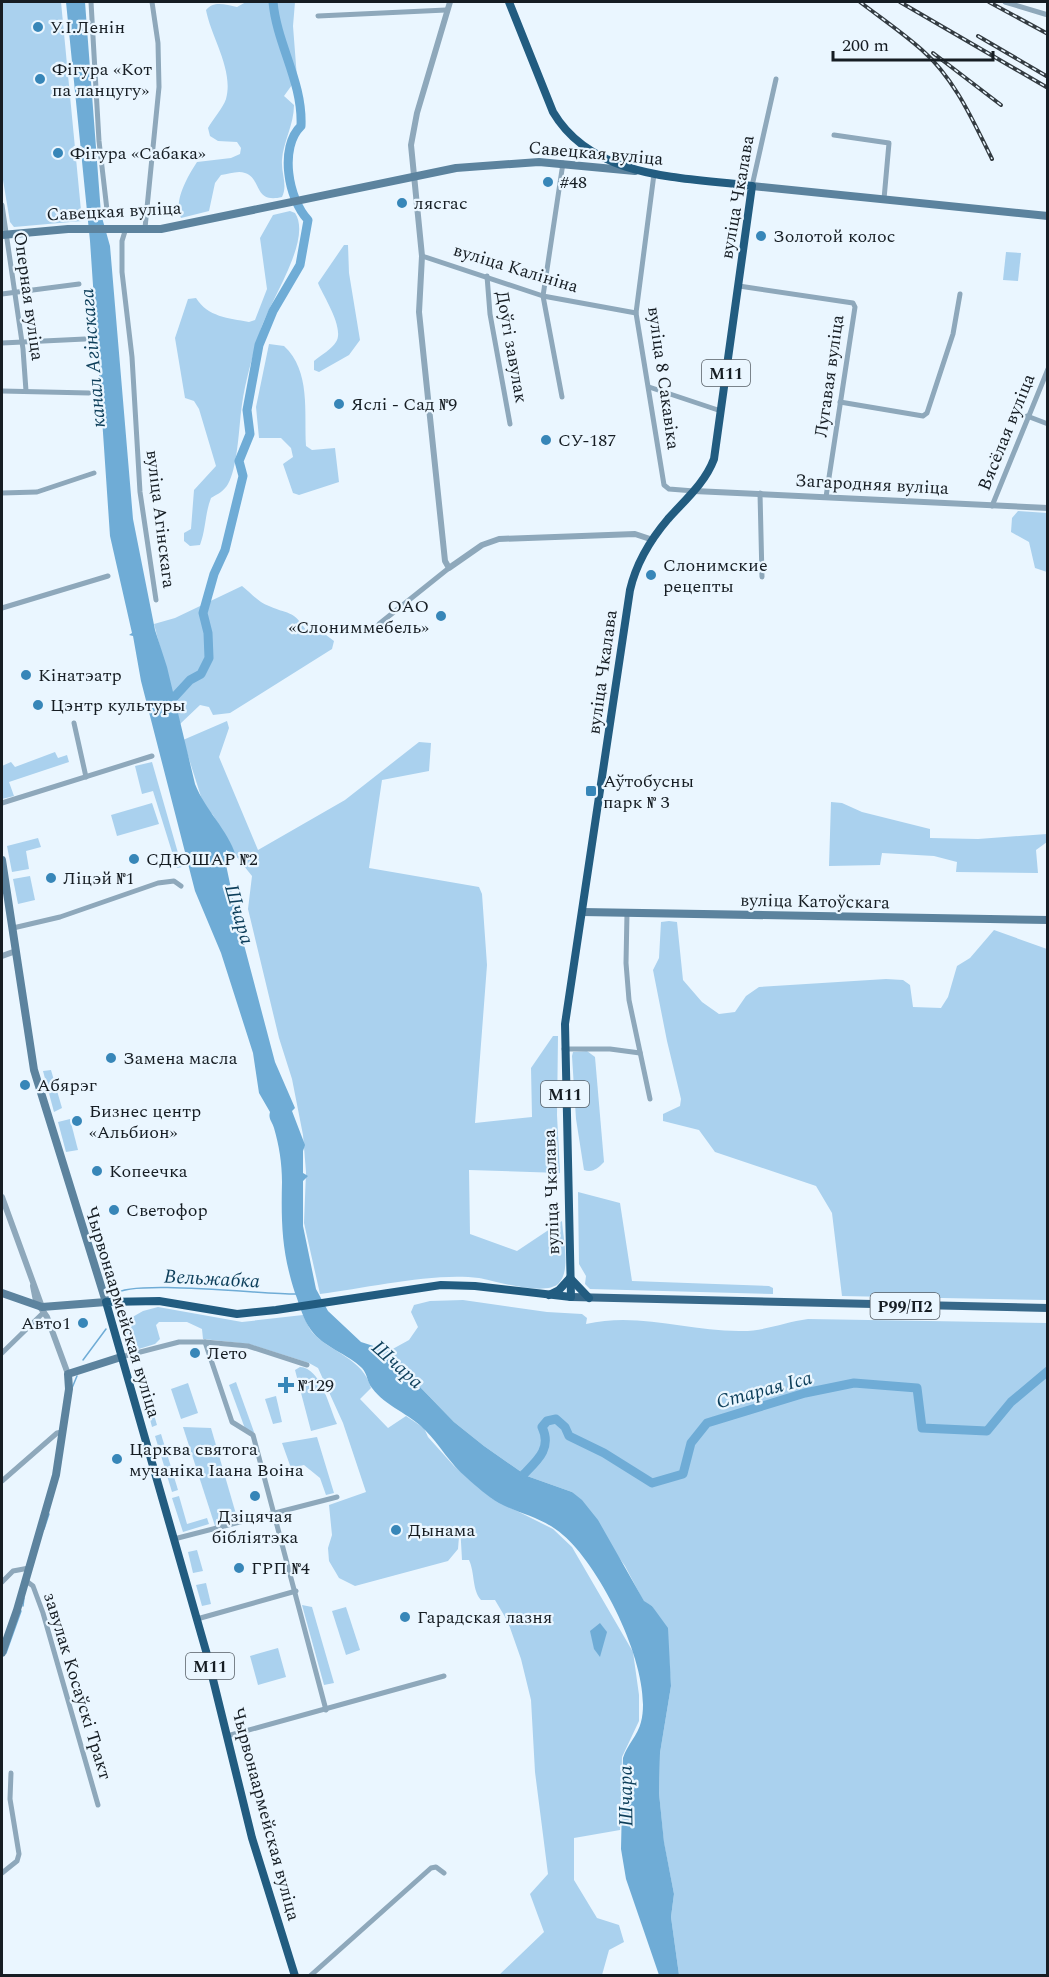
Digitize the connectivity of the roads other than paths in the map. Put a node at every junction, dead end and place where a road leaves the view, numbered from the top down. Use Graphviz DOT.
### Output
graph roads {
  1 [pos="91,2"];
  2 [pos="152,2"];
  3 [pos="450,2"];
  4 [pos="509,2"];
  5 [pos="1005,2"];
  6 [pos="446,10"];
  7 [pos="1047,15"];
  8 [pos="318,16"];
  9 [pos="776,79"];
  10 [pos="834,135"];
  11 [pos="591,151"];
  12 [pos="563,163"];
  13 [pos="589,165"];
  14 [pos="638,172"];
  15 [pos="654,174"];
  16 [pos="412,177"];
  17 [pos="752,186"];
  18 [pos="884,199"];
  19 [pos="2,205"];
  20 [pos="107,210"];
  21 [pos="1047,216"];
  22 [pos="122,228"];
  23 [pos="146,228"];
  24 [pos="3,235"];
  25 [pos="422,256"];
  26 [pos="487,276"];
  27 [pos="80,284"];
  28 [pos="739,286"];
  29 [pos="13,292"];
  30 [pos="2,294"];
  31 [pos="960,294"];
  32 [pos="543,296"];
  33 [pos="636,313"];
  34 [pos="85,339"];
  35 [pos="20,342"];
  36 [pos="2,343"];
  37 [pos="1047,369"];
  38 [pos="649,387"];
  39 [pos="26,391"];
  40 [pos="2,392"];
  41 [pos="89,393"];
  42 [pos="562,397"];
  43 [pos="840,402"];
  44 [pos="721,411"];
  45 [pos="1027,416"];
  46 [pos="510,424"];
  47 [pos="1047,424"];
  48 [pos="94,473"];
  49 [pos="694,491"];
  50 [pos="2,493"];
  51 [pos="760,494"];
  52 [pos="826,497"];
  53 [pos="992,506"];
  54 [pos="1047,508"];
  55 [pos="653,540"];
  56 [pos="449,568"];
  57 [pos="108,576"];
  58 [pos="762,577"];
  59 [pos="156,600"];
  60 [pos="2,608"];
  61 [pos="378,624"];
  62 [pos="74,723"];
  63 [pos="152,756"];
  64 [pos="86,777"];
  65 [pos="2,803"];
  66 [pos="2,860"];
  67 [pos="181,886"];
  68 [pos="582,912"];
  69 [pos="627,913"];
  70 [pos="1047,920"];
  71 [pos="13,928"];
  72 [pos="16,951"];
  73 [pos="2,956"];
  74 [pos="564,1049"];
  75 [pos="640,1053"];
  76 [pos="650,1099"];
  77 [pos="2,1197"];
  78 [pos="570,1278"];
  79 [pos="2,1293"];
  80 [pos="549,1295"];
  81 [pos="571,1297"];
  82 [pos="589,1298"];
  83 [pos="106,1302"];
  84 [pos="1047,1308"];
  85 [pos="43,1310"];
  86 [pos="206,1342"];
  87 [pos="2,1353"];
  88 [pos="121,1357"];
  89 [pos="307,1365"];
  90 [pos="68,1374"];
  91 [pos="63,1432"];
  92 [pos="2,1481"];
  93 [pos="337,1497"];
  94 [pos="273,1513"];
  95 [pos="174,1539"];
  96 [pos="28,1568"];
  97 [pos="25,1580"];
  98 [pos="2,1582"];
  99 [pos="296,1591"];
  100 [pos="197,1619"];
  101 [pos="2,1653"];
  102 [pos="444,1676"];
  103 [pos="326,1710"];
  104 [pos="227,1736"];
  105 [pos="11,1773"];
  106 [pos="98,1805"];
  107 [pos="2,1873"];
  108 [pos="444,1873"];
  109 [pos="295,1976"];
  110 [pos="310,1976"];
  1 -- 20 [label="street"];
  2 -- 23 [label="street"];
  3 -- 6 [label="street"];
  4 -- 11 [label="highway"];
  5 -- 7 [label="street"];
  6 -- 8 [label="street"];
  6 -- 16 [label="street"];
  9 -- 17 [label="street, вуліца Чкалава"];
  10 -- 18 [label="street"];
  11 -- 13 [label="main road"];
  11 -- 14 [label="highway"];
  12 -- 13 [label="main road, Савецкая вуліца"];
  12 -- 16 [label="main road, Савецкая вуліца"];
  12 -- 32 [label="street"];
  13 -- 14 [label="main road, Савецкая вуліца"];
  14 -- 15 [label="highway, Савецкая вуліца"];
  15 -- 17 [label="highway, Савецкая вуліца"];
  15 -- 33 [label="street, вуліца 8 Сакавіка"];
  16 -- 23 [label="main road, Савецкая вуліца"];
  16 -- 25 [label="street"];
  17 -- 18 [label="main road, Савецкая вуліца"];
  17 -- 28 [label="highway, вуліца Чкалава / М11"];
  18 -- 21 [label="main road, Савецкая вуліца"];
  19 -- 24 [label="street, Оперная вуліца"];
  22 -- 23 [label="main road, Савецкая вуліца"];
  22 -- 24 [label="main road, Савецкая вуліца"];
  22 -- 59 [label="street, вуліца Агінскага"];
  24 -- 29 [label="street, Оперная вуліца"];
  25 -- 26 [label="street, вуліца Калініна"];
  25 -- 56 [label="street"];
  26 -- 32 [label="street, вуліца Калініна"];
  26 -- 46 [label="street, Доўгі завулак"];
  27 -- 29 [label="street"];
  28 -- 43 [label="street, Лугавая вуліца"];
  28 -- 44 [label="highway, вуліца Чкалава / М11"];
  29 -- 30 [label="street"];
  29 -- 35 [label="street, Оперная вуліца"];
  31 -- 43 [label="street"];
  32 -- 33 [label="street, вуліца Калініна"];
  32 -- 42 [label="street"];
  33 -- 38 [label="street, вуліца 8 Сакавіка"];
  34 -- 35 [label="street"];
  35 -- 36 [label="street"];
  35 -- 39 [label="street, Оперная вуліца"];
  37 -- 45 [label="street, Вясёлая вуліца"];
  38 -- 44 [label="street"];
  38 -- 49 [label="street, вуліца 8 Сакавіка"];
  39 -- 40 [label="street"];
  39 -- 41 [label="street"];
  43 -- 52 [label="street, Лугавая вуліца"];
  44 -- 49 [label="highway, вуліца Чкалава / М11"];
  45 -- 47 [label="street"];
  45 -- 53 [label="street, Вясёлая вуліца"];
  48 -- 50 [label="street"];
  49 -- 51 [label="street, Загародняя вуліца"];
  49 -- 55 [label="highway, вуліца Чкалава / М11"];
  51 -- 52 [label="street, Загародняя вуліца"];
  51 -- 58 [label="street"];
  52 -- 53 [label="street, Загародняя вуліца"];
  53 -- 54 [label="street, Загародняя вуліца"];
  55 -- 56 [label="street"];
  55 -- 68 [label="highway, вуліца Чкалава / М11"];
  56 -- 61 [label="street"];
  57 -- 60 [label="street"];
  62 -- 64 [label="street"];
  63 -- 64 [label="street"];
  64 -- 65 [label="street"];
  66 -- 71 [label="main road, Чырвонаармейская вуліца"];
  67 -- 71 [label="street"];
  68 -- 69 [label="main road, вуліца Катоўскага"];
  68 -- 74 [label="highway, вуліца Чкалава / М11"];
  69 -- 70 [label="main road, вуліца Катоўскага"];
  69 -- 75 [label="street"];
  71 -- 72 [label="main road, Чырвонаармейская вуліца"];
  72 -- 73 [label="street"];
  72 -- 83 [label="main road, Чырвонаармейская вуліца"];
  74 -- 75 [label="street"];
  74 -- 78 [label="highway, вуліца Чкалава / М11"];
  75 -- 76 [label="street"];
  77 -- 85 [label="street"];
  78 -- 80 [label="highway"];
  78 -- 81 [label="highway, вуліца Чкалава / М11"];
  78 -- 82 [label="highway"];
  79 -- 85 [label="main road"];
  80 -- 81 [label="highway"];
  80 -- 83 [label="highway"];
  81 -- 82 [label="main road, Р99/П2"];
  82 -- 84 [label="main road, Р99/П2"];
  83 -- 85 [label="main road"];
  83 -- 88 [label="highway, Чырвонаармейская вуліца / М11"];
  85 -- 87 [label="street"];
  85 -- 90 [label="street"];
  86 -- 88 [label="street"];
  86 -- 89 [label="street"];
  86 -- 94 [label="street"];
  88 -- 90 [label="main road"];
  88 -- 95 [label="highway, Чырвонаармейская вуліца / М11"];
  90 -- 91 [label="main road"];
  91 -- 92 [label="street"];
  91 -- 96 [label="main road"];
  93 -- 94 [label="street"];
  94 -- 95 [label="street"];
  94 -- 99 [label="street"];
  95 -- 100 [label="highway, Чырвонаармейская вуліца / М11"];
  96 -- 97 [label="main road"];
  96 -- 98 [label="street"];
  97 -- 101 [label="main road"];
  97 -- 106 [label="street, завулак Косаўскі Тракт"];
  99 -- 100 [label="street"];
  99 -- 103 [label="street"];
  100 -- 104 [label="highway, Чырвонаармейская вуліца / М11"];
  102 -- 103 [label="street"];
  103 -- 104 [label="street"];
  104 -- 109 [label="highway, Чырвонаармейская вуліца / М11"];
  105 -- 107 [label="street"];
  108 -- 110 [label="street"];
}
